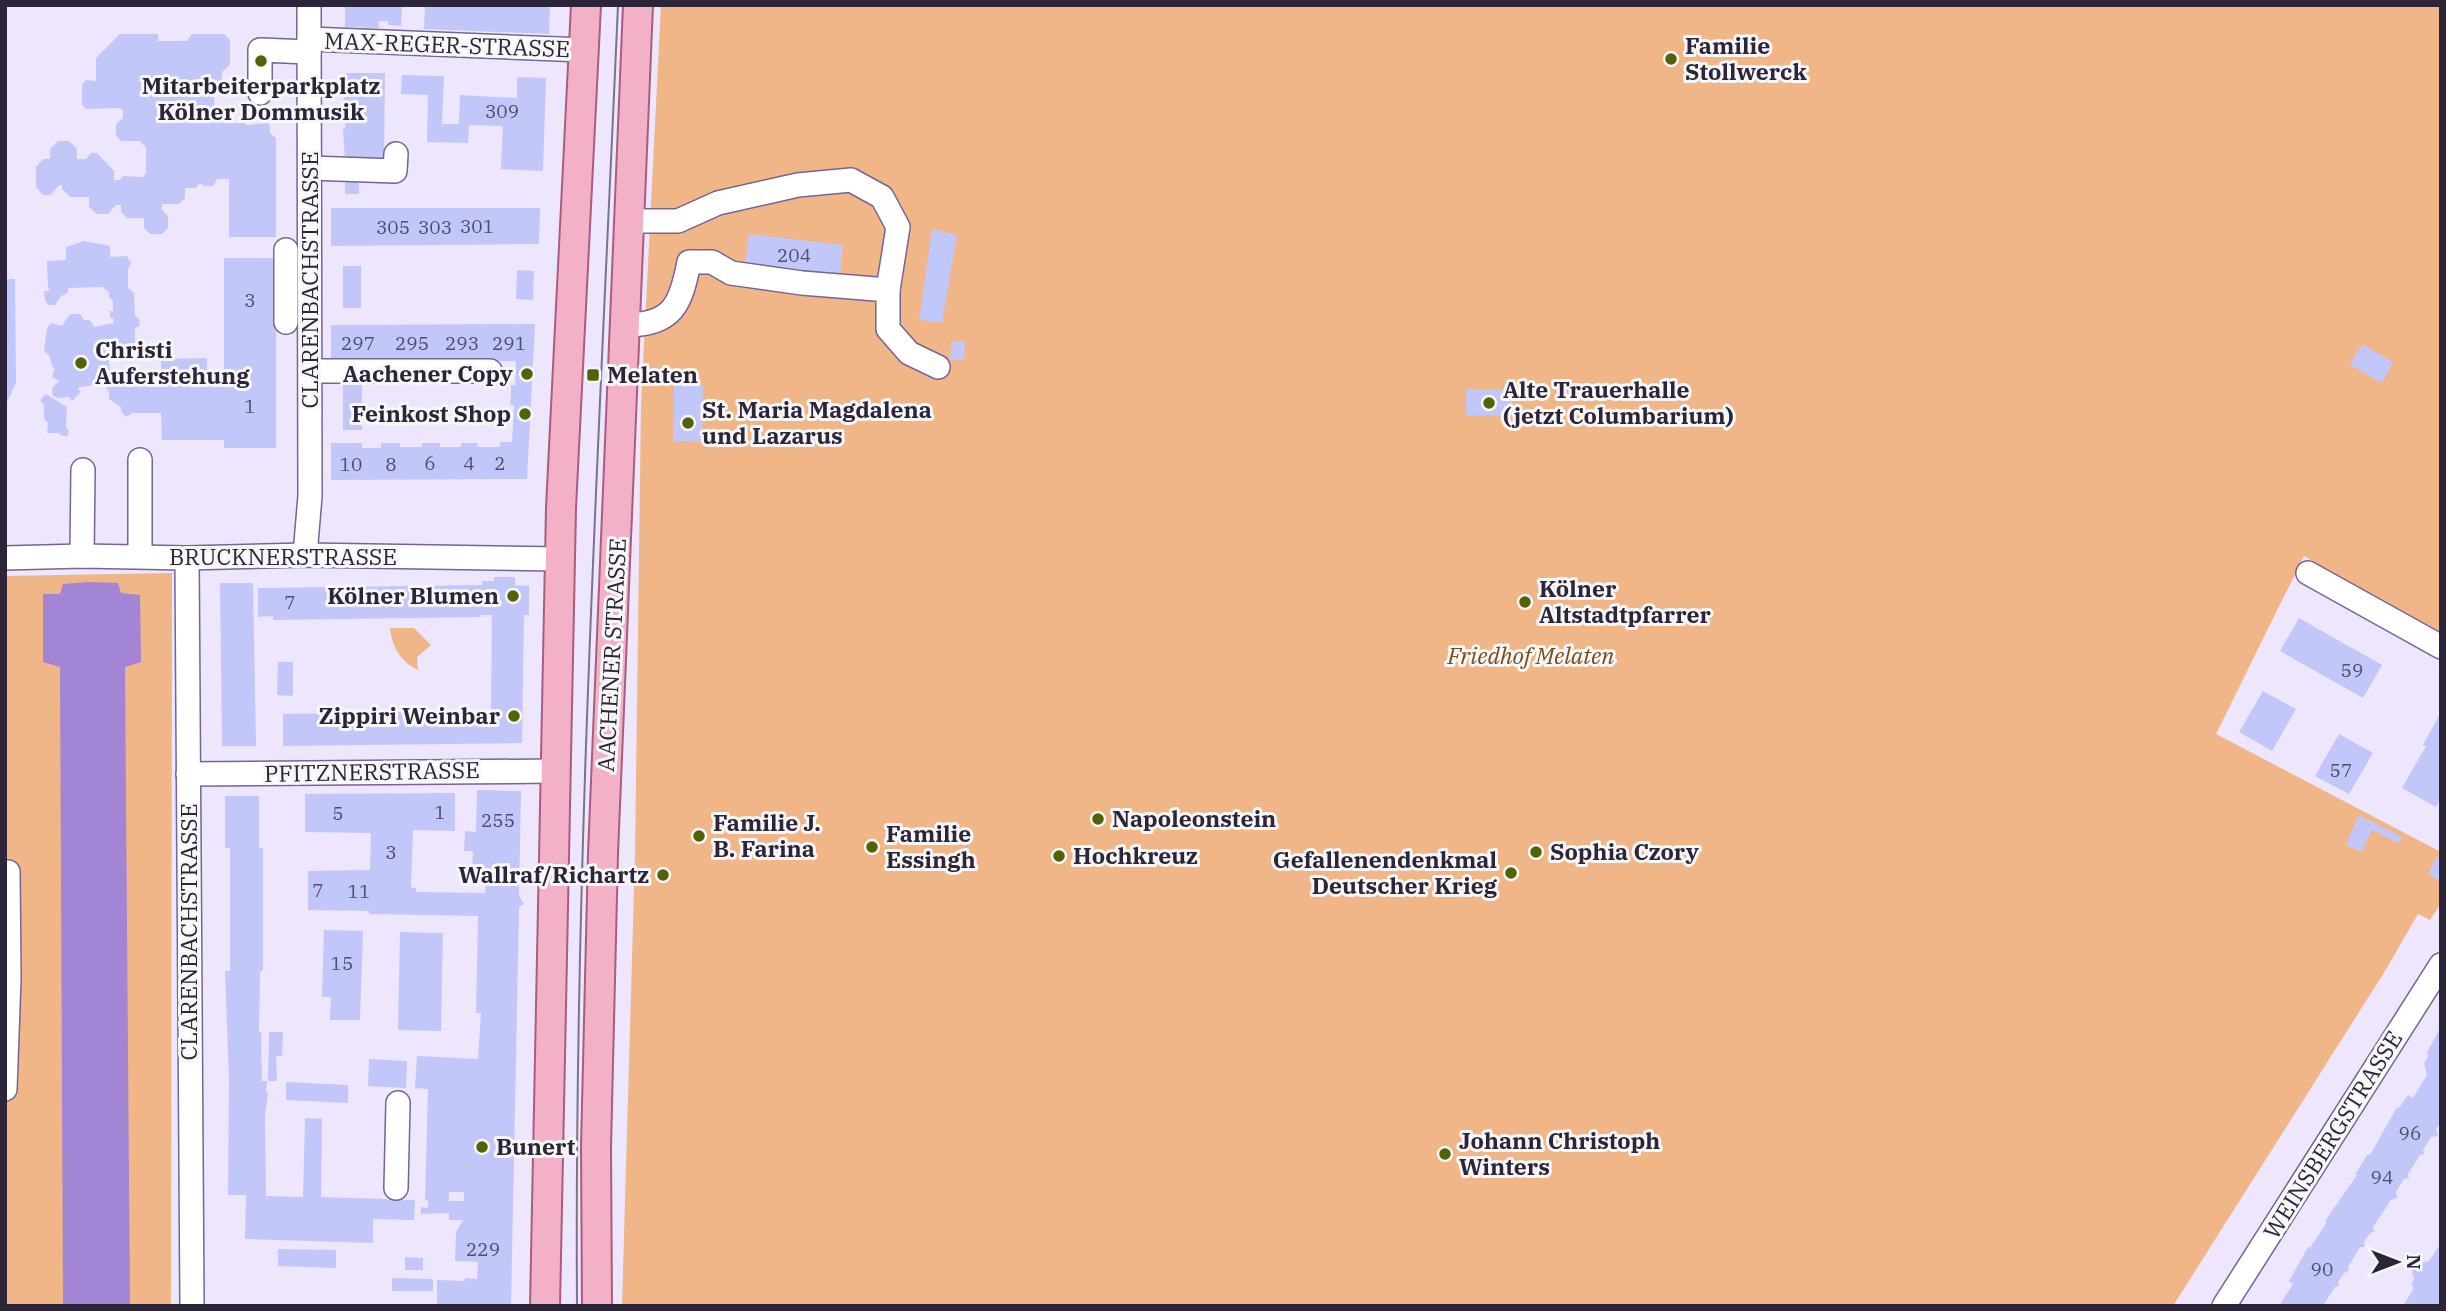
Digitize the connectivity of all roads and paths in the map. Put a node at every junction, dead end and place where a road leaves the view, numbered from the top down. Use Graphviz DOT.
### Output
graph roads {
  1 [pos="309,5"];
  2 [pos="586,5"];
  3 [pos="638,5"];
  4 [pos="309,46"];
  5 [pos="584,50"];
  6 [pos="260,93"];
  7 [pos="396,154"];
  8 [pos="310,168"];
  9 [pos="630,220"];
  10 [pos="286,250"];
  11 [pos="888,290"];
  12 [pos="286,322"];
  13 [pos="626,325"];
  14 [pos="938,367"];
  15 [pos="310,371"];
  16 [pos="490,371"];
  17 [pos="140,460"];
  18 [pos="83,470"];
  19 [pos="305,555"];
  20 [pos="82,556"];
  21 [pos="140,556"];
  22 [pos="5,558"];
  23 [pos="187,558"];
  24 [pos="560,559"];
  25 [pos="2308,573"];
  26 [pos="2441,647"];
  27 [pos="556,771"];
  28 [pos="188,774"];
  29 [pos="5,872"];
  30 [pos="2441,965"];
  31 [pos="7,978"];
  32 [pos="5,1089"];
  33 [pos="398,1103"];
  34 [pos="396,1188"];
  35 [pos="192,1306"];
  36 [pos="545,1306"];
  37 [pos="597,1306"];
  38 [pos="2224,1306"];
  1 -- 4 [label="street, CLARENBACHSTRASSE"];
  2 -- 5 [label="main road"];
  3 -- 9 [label="main road, AACHENER STRASSE"];
  4 -- 5 [label="street, MAX-REGER-STRASSE"];
  4 -- 6 [label="street, MAX-REGER-STRASSE"];
  4 -- 8 [label="street, CLARENBACHSTRASSE"];
  5 -- 24 [label="main road"];
  7 -- 8 [label="street"];
  8 -- 15 [label="street, CLARENBACHSTRASSE"];
  9 -- 11 [label="street"];
  9 -- 13 [label="main road, AACHENER STRASSE"];
  10 -- 12 [label="street"];
  11 -- 13 [label="street"];
  11 -- 14 [label="street"];
  13 -- 37 [label="main road, AACHENER STRASSE"];
  15 -- 16 [label="street"];
  15 -- 19 [label="street, CLARENBACHSTRASSE"];
  17 -- 21 [label="street"];
  18 -- 20 [label="street"];
  19 -- 23 [label="street, BRUCKNERSTRASSE"];
  19 -- 24 [label="street, BRUCKNERSTRASSE"];
  20 -- 21 [label="street, BRUCKNERSTRASSE"];
  20 -- 22 [label="street, BRUCKNERSTRASSE"];
  21 -- 23 [label="street, BRUCKNERSTRASSE"];
  23 -- 28 [label="street, CLARENBACHSTRASSE"];
  24 -- 27 [label="main road"];
  25 -- 26 [label="street"];
  27 -- 28 [label="street, PFITZNERSTRASSE"];
  27 -- 36 [label="main road"];
  28 -- 35 [label="street, CLARENBACHSTRASSE"];
  29 -- 31 [label="street"];
  30 -- 38 [label="street, WEINSBERGSTRASSE"];
  31 -- 32 [label="street"];
  33 -- 34 [label="street"];
}
